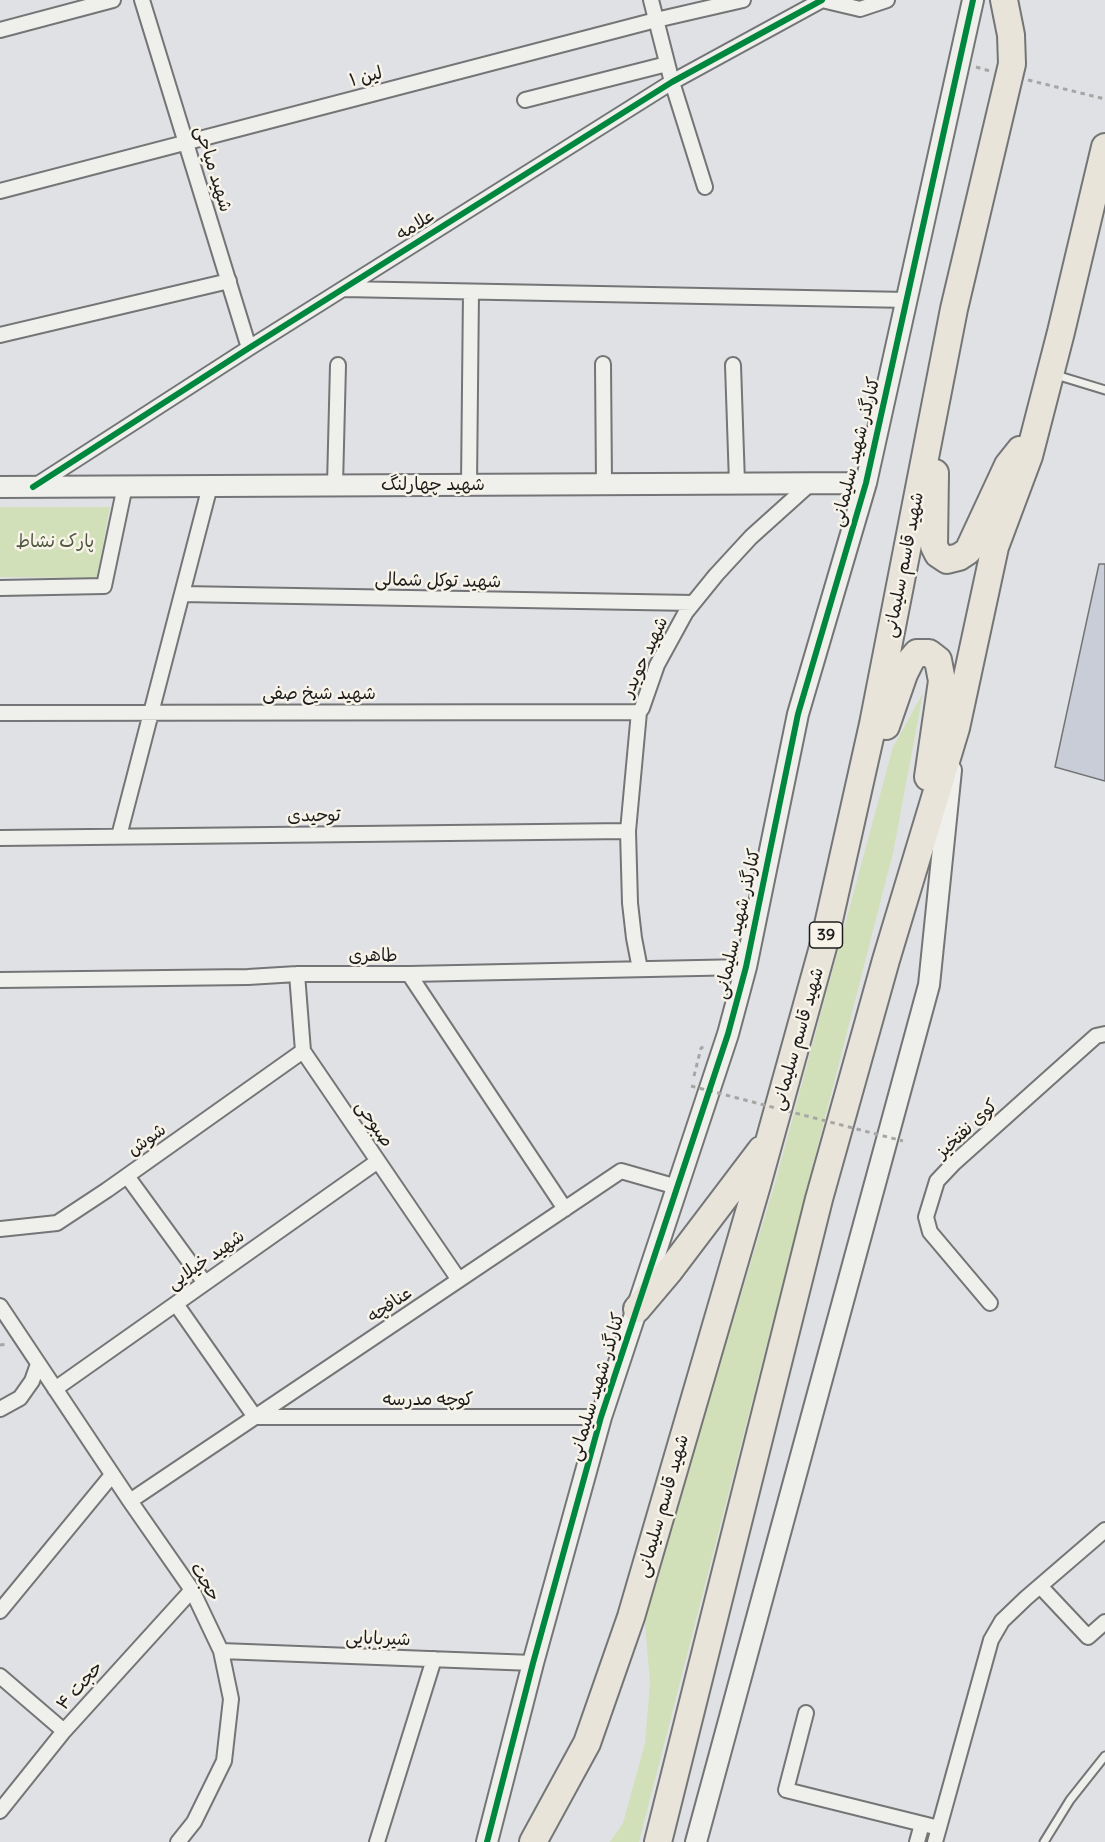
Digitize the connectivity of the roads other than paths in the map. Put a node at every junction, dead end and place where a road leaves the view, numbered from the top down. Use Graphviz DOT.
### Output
graph roads {
  1 [pos="113,0"];
  2 [pos="142,0"];
  3 [pos="651,0"];
  4 [pos="742,0"];
  5 [pos="822,0"];
  6 [pos="886,0"];
  7 [pos="973,0"];
  8 [pos="1004,0"];
  9 [pos="1018,0"];
  10 [pos="656,20"];
  11 [pos="0,30"];
  12 [pos="1011,35"];
  13 [pos="667,64"];
  14 [pos="672,82"];
  15 [pos="525,100"];
  16 [pos="186,142"];
  17 [pos="1105,147"];
  18 [pos="705,187"];
  19 [pos="0,191"];
  20 [pos="229,281"];
  21 [pos="343,289"];
  22 [pos="471,292"];
  23 [pos="908,300"];
  24 [pos="0,335"];
  25 [pos="249,348"];
  26 [pos="944,362"];
  27 [pos="603,364"];
  28 [pos="338,365"];
  29 [pos="733,365"];
  30 [pos="1050,373"];
  31 [pos="1105,390"];
  32 [pos="1035,433"];
  33 [pos="737,483"];
  34 [pos="811,483"];
  35 [pos="866,483"];
  36 [pos="469,484"];
  37 [pos="603,484"];
  38 [pos="336,485"];
  39 [pos="125,486"];
  40 [pos="210,486"];
  41 [pos="0,487"];
  42 [pos="33,487"];
  43 [pos="0,588"];
  44 [pos="182,594"];
  45 [pos="693,603"];
  46 [pos="0,712"];
  47 [pos="639,712"];
  48 [pos="151,713"];
  49 [pos="956,728"];
  50 [pos="854,811"];
  51 [pos="628,831"];
  52 [pos="119,836"];
  53 [pos="0,838"];
  54 [pos="917,857"];
  55 [pos="746,967"];
  56 [pos="640,969"];
  57 [pos="297,974"];
  58 [pos="409,974"];
  59 [pos="0,980"];
  60 [pos="1105,1034"];
  61 [pos="303,1051"];
  62 [pos="770,1137"];
  63 [pos="378,1161"];
  64 [pos="127,1176"];
  65 [pos="677,1187"];
  66 [pos="565,1209"];
  67 [pos="0,1229"];
  68 [pos="459,1280"];
  69 [pos="205,1283"];
  70 [pos="990,1303"];
  71 [pos="176,1304"];
  72 [pos="0,1306"];
  73 [pos="637,1310"];
  74 [pos="38,1364"];
  75 [pos="55,1389"];
  76 [pos="0,1409"];
  77 [pos="255,1417"];
  78 [pos="601,1417"];
  79 [pos="112,1475"];
  80 [pos="130,1501"];
  81 [pos="1105,1530"];
  82 [pos="1040,1586"];
  83 [pos="192,1590"];
  84 [pos="0,1611"];
  85 [pos="1105,1622"];
  86 [pos="221,1651"];
  87 [pos="434,1659"];
  88 [pos="533,1663"];
  89 [pos="0,1676"];
  90 [pos="806,1713"];
  91 [pos="64,1731"];
  92 [pos="1105,1756"];
  93 [pos="0,1811"];
  94 [pos="922,1824"];
  95 [pos="937,1835"];
  96 [pos="178,1842"];
  97 [pos="377,1842"];
  98 [pos="487,1842"];
  99 [pos="533,1842"];
  100 [pos="658,1842"];
  101 [pos="696,1842"];
  102 [pos="916,1842"];
  103 [pos="1044,1842"];
  1 -- 11 [label="street"];
  2 -- 16 [label="street, شهید میاحی"];
  3 -- 10 [label="street"];
  4 -- 10 [label="street, لین ۱"];
  5 -- 6 [label="street, علامه"];
  5 -- 14 [label="street, علامه"];
  7 -- 23 [label="street, کنارگذر شهید سلیمانی"];
  8 -- 12 [label="highway, شهید قاسم سلیمانی / 39"];
  9 -- 12 [label="highway, 39"];
  10 -- 13 [label="street"];
  10 -- 16 [label="street, لین ۱"];
  12 -- 26 [label="highway, شهید قاسم سلیمانی / 39"];
  13 -- 14 [label="street"];
  13 -- 15 [label="street"];
  14 -- 18 [label="street"];
  14 -- 21 [label="street, علامه"];
  16 -- 19 [label="street, لین ۱"];
  16 -- 20 [label="street, شهید میاحی"];
  17 -- 30 [label="highway"];
  20 -- 24 [label="street"];
  20 -- 25 [label="street, شهید میاحی"];
  21 -- 22 [label="street"];
  21 -- 25 [label="street, علامه"];
  22 -- 23 [label="street"];
  22 -- 36 [label="street"];
  23 -- 35 [label="street, کنارگذر شهید سلیمانی"];
  25 -- 42 [label="street, علامه"];
  26 -- 32 [label="highway"];
  26 -- 50 [label="highway, شهید قاسم سلیمانی / 39"];
  27 -- 37 [label="street"];
  28 -- 38 [label="street"];
  29 -- 33 [label="street"];
  30 -- 31 [label="lane"];
  30 -- 32 [label="highway"];
  32 -- 49 [label="highway"];
  33 -- 34 [label="street, شهید چهارلنگ"];
  33 -- 37 [label="street, شهید چهارلنگ"];
  34 -- 35 [label="street, شهید چهارلنگ"];
  34 -- 45 [label="street, شهید حویدر"];
  35 -- 55 [label="street, کنارگذر شهید سلیمانی"];
  36 -- 37 [label="street, شهید چهارلنگ"];
  36 -- 38 [label="street, شهید چهارلنگ"];
  38 -- 40 [label="street, شهید چهارلنگ"];
  39 -- 40 [label="street, شهید چهارلنگ"];
  39 -- 42 [label="street, شهید چهارلنگ"];
  39 -- 43 [label="street"];
  40 -- 44 [label="street"];
  41 -- 42 [label="street, شهید چهارلنگ"];
  44 -- 45 [label="street, شهید توکل شمالی"];
  44 -- 48 [label="street"];
  45 -- 47 [label="street, شهید حویدر"];
  46 -- 48 [label="street, شهید شیخ صفی"];
  47 -- 48 [label="street, شهید شیخ صفی"];
  47 -- 51 [label="street, شهید حویدر"];
  48 -- 52 [label="street"];
  49 -- 54 [label="highway"];
  49 -- 101 [label="street"];
  50 -- 54 [label="highway"];
  50 -- 62 [label="highway, شهید قاسم سلیمانی / 39"];
  51 -- 52 [label="street, توحیدی"];
  51 -- 56 [label="street, شهید حویدر"];
  52 -- 53 [label="street, توحیدی"];
  54 -- 100 [label="highway"];
  55 -- 56 [label="street, طاهری"];
  55 -- 65 [label="street, کنارگذر شهید سلیمانی"];
  56 -- 58 [label="street, طاهری"];
  57 -- 58 [label="street, طاهری"];
  57 -- 59 [label="street, طاهری"];
  57 -- 61 [label="street, صبوحی"];
  58 -- 66 [label="street"];
  60 -- 70 [label="street, کوی نفتخیز"];
  61 -- 63 [label="street, صبوحی"];
  61 -- 64 [label="street, شوش"];
  62 -- 73 [label="highway"];
  62 -- 99 [label="highway, شهید قاسم سلیمانی / 39"];
  63 -- 68 [label="street, صبوحی"];
  63 -- 69 [label="street, شهید خیلایی"];
  64 -- 67 [label="street, شوش"];
  64 -- 69 [label="street"];
  65 -- 66 [label="street, عنافچه"];
  65 -- 73 [label="street, کنارگذر شهید سلیمانی"];
  66 -- 68 [label="street, عنافچه"];
  68 -- 77 [label="street, عنافچه"];
  69 -- 71 [label="street, شهید خیلایی"];
  71 -- 75 [label="street, شهید خیلایی"];
  71 -- 77 [label="street"];
  72 -- 74 [label="street, حجت"];
  73 -- 78 [label="street, کنارگذر شهید سلیمانی"];
  74 -- 75 [label="street, حجت"];
  74 -- 76 [label="street"];
  75 -- 79 [label="street, حجت"];
  77 -- 78 [label="street, کوچه مدرسه"];
  77 -- 80 [label="street, عنافچه"];
  78 -- 88 [label="street, کنارگذر شهید سلیمانی"];
  79 -- 80 [label="street, حجت"];
  79 -- 84 [label="street"];
  80 -- 83 [label="street, حجت"];
  81 -- 82 [label="street"];
  82 -- 85 [label="street"];
  82 -- 95 [label="street"];
  83 -- 86 [label="street, حجت"];
  83 -- 91 [label="street, حجت ۴"];
  86 -- 87 [label="street, شیربابایی"];
  86 -- 96 [label="street, حجت"];
  87 -- 88 [label="street, شیربابایی"];
  87 -- 97 [label="street"];
  88 -- 98 [label="street, کنارگذر شهید سلیمانی"];
  89 -- 91 [label="street"];
  90 -- 94 [label="street"];
  91 -- 93 [label="street, حجت ۴"];
  92 -- 103 [label="lane"];
  94 -- 95 [label="street"];
  94 -- 102 [label="street"];
}
